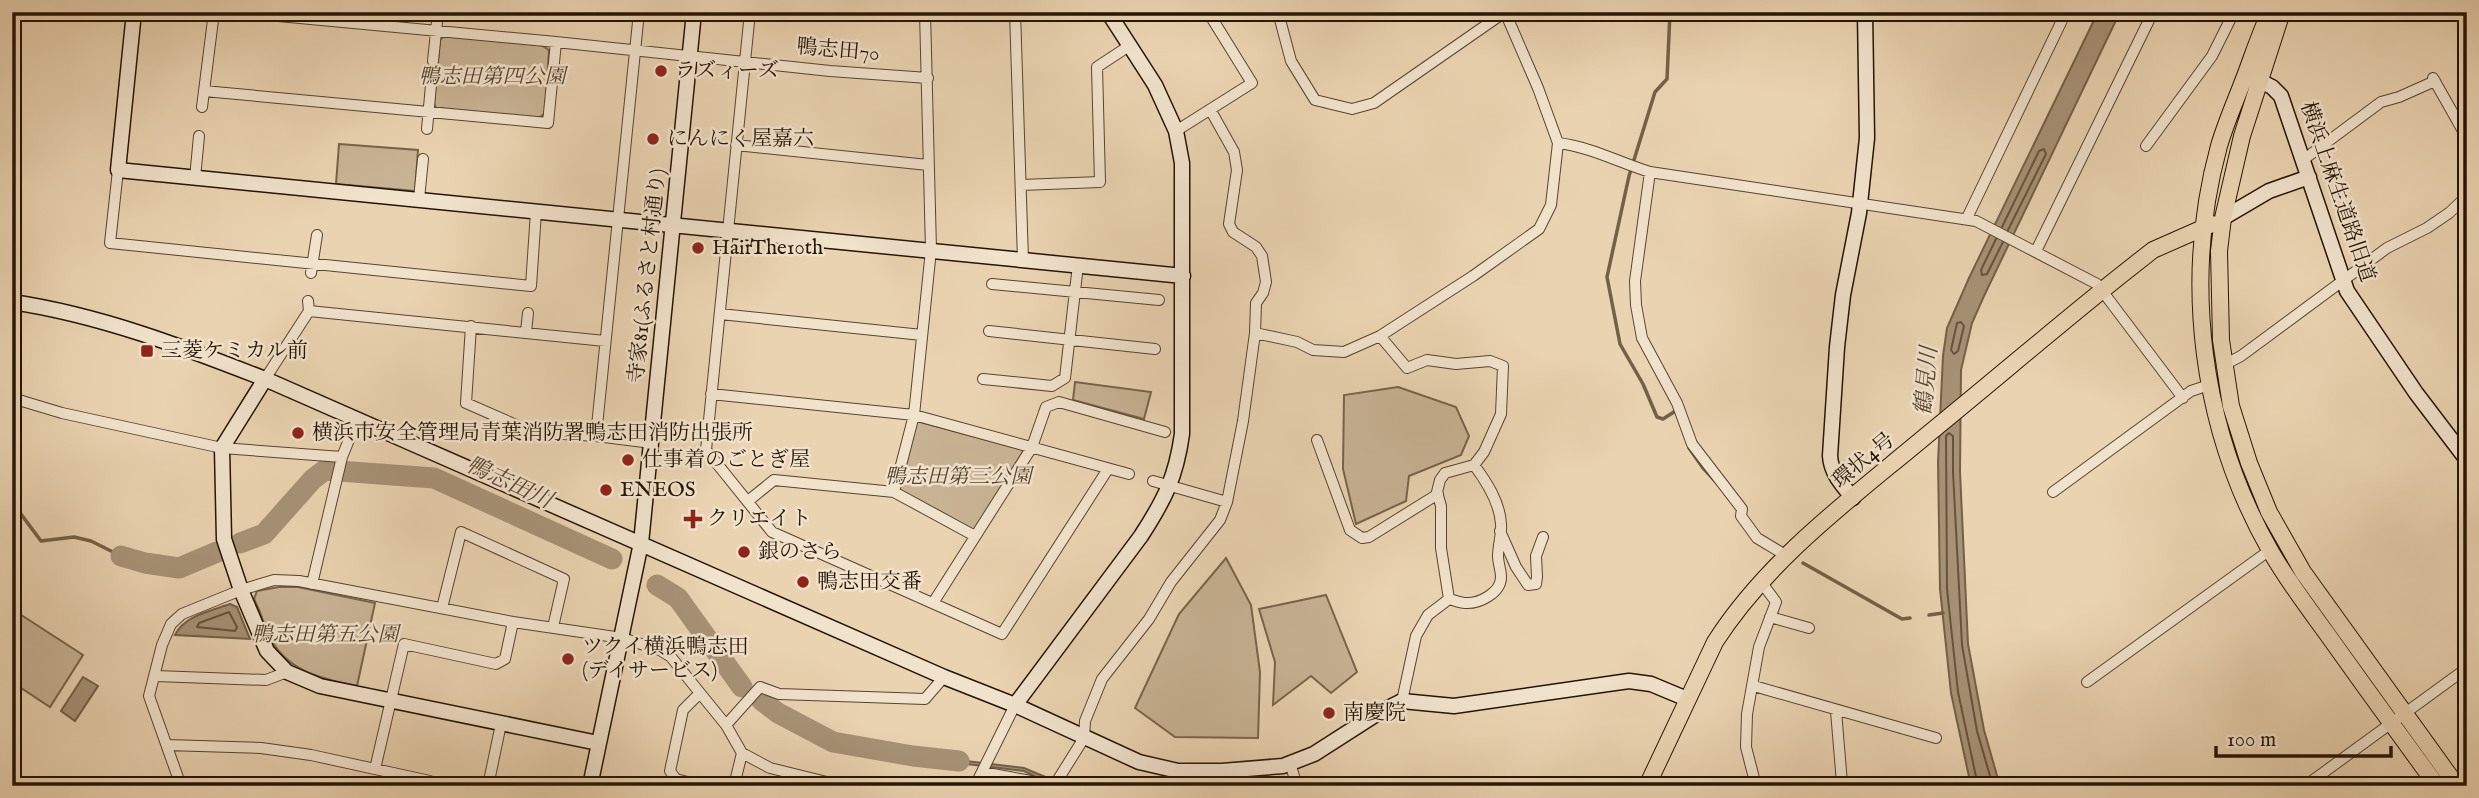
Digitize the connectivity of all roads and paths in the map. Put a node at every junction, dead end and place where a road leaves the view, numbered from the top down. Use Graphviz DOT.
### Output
graph roads {
  1 [pos="134,12"];
  2 [pos="214,12"];
  3 [pos="236,12"];
  4 [pos="438,12"];
  5 [pos="639,12"];
  6 [pos="694,12"];
  7 [pos="750,12"];
  8 [pos="925,12"];
  9 [pos="1016,12"];
  10 [pos="1108,12"];
  11 [pos="1208,12"];
  12 [pos="1278,12"];
  13 [pos="1505,12"];
  14 [pos="1865,12"];
  15 [pos="2066,12"];
  16 [pos="2153,12"];
  17 [pos="2234,12"];
  18 [pos="2270,12"];
  19 [pos="2282,12"];
  20 [pos="436,30"];
  21 [pos="556,42"];
  22 [pos="1129,46"];
  23 [pos="635,50"];
  24 [pos="690,56"];
  25 [pos="433,61"];
  26 [pos="744,61"];
  27 [pos="432,74"];
  28 [pos="928,78"];
  29 [pos="2260,81"];
  30 [pos="204,91"];
  31 [pos="202,107"];
  32 [pos="1211,111"];
  33 [pos="428,112"];
  34 [pos="427,129"];
  35 [pos="1176,131"];
  36 [pos="199,136"];
  37 [pos="2467,138"];
  38 [pos="1558,143"];
  39 [pos="736,145"];
  40 [pos="2146,146"];
  41 [pos="424,159"];
  42 [pos="2303,160"];
  43 [pos="928,165"];
  44 [pos="118,170"];
  45 [pos="1650,172"];
  46 [pos="2309,177"];
  47 [pos="195,178"];
  48 [pos="1021,185"];
  49 [pos="2467,196"];
  50 [pos="419,199"];
  51 [pos="1860,205"];
  52 [pos="536,212"];
  53 [pos="2223,218"];
  54 [pos="1971,220"];
  55 [pos="619,221"];
  56 [pos="674,226"];
  57 [pos="2203,228"];
  58 [pos="728,230"];
  59 [pos="317,235"];
  60 [pos="2032,249"];
  61 [pos="931,250"];
  62 [pos="1023,260"];
  63 [pos="1078,265"];
  64 [pos="312,269"];
  65 [pos="1183,276"];
  66 [pos="2343,280"];
  67 [pos="992,284"];
  68 [pos="2103,289"];
  69 [pos="1075,292"];
  70 [pos="1159,300"];
  71 [pos="12,302"];
  72 [pos="528,313"];
  73 [pos="720,314"];
  74 [pos="471,326"];
  75 [pos="989,331"];
  76 [pos="526,332"];
  77 [pos="1255,333"];
  78 [pos="922,335"];
  79 [pos="1380,335"];
  80 [pos="1071,340"];
  81 [pos="605,341"];
  82 [pos="1156,349"];
  83 [pos="2224,365"];
  84 [pos="265,379"];
  85 [pos="983,379"];
  86 [pos="2209,385"];
  87 [pos="711,394"];
  88 [pos="12,398"];
  89 [pos="2183,398"];
  90 [pos="914,415"];
  91 [pos="357,420"];
  92 [pos="1165,432"];
  93 [pos="596,436"];
  94 [pos="1317,440"];
  95 [pos="652,443"];
  96 [pos="1032,447"];
  97 [pos="222,449"];
  98 [pos="2467,460"];
  99 [pos="341,461"];
  100 [pos="1474,465"];
  101 [pos="1108,469"];
  102 [pos="1129,474"];
  103 [pos="1153,481"];
  104 [pos="1170,487"];
  105 [pos="894,492"];
  106 [pos="2053,492"];
  107 [pos="1438,494"];
  108 [pos="1853,498"];
  109 [pos="748,501"];
  110 [pos="1227,502"];
  111 [pos="1500,531"];
  112 [pos="975,536"];
  113 [pos="1543,537"];
  114 [pos="641,543"];
  115 [pos="2270,550"];
  116 [pos="1787,556"];
  117 [pos="1762,583"];
  118 [pos="312,584"];
  119 [pos="241,590"];
  120 [pos="1449,599"];
  121 [pos="933,603"];
  122 [pos="442,608"];
  123 [pos="1770,617"];
  124 [pos="513,622"];
  125 [pos="553,627"];
  126 [pos="1809,628"];
  127 [pos="622,638"];
  128 [pos="2467,668"];
  129 [pos="287,672"];
  130 [pos="156,676"];
  131 [pos="944,677"];
  132 [pos="2087,682"];
  133 [pos="1754,686"];
  134 [pos="700,693"];
  135 [pos="1687,699"];
  136 [pos="389,701"];
  137 [pos="1402,701"];
  138 [pos="1015,705"];
  139 [pos="1836,711"];
  140 [pos="2398,719"];
  141 [pos="501,724"];
  142 [pos="726,725"];
  143 [pos="1084,738"];
  144 [pos="1936,738"];
  145 [pos="598,743"];
  146 [pos="167,745"];
  147 [pos="742,753"];
  148 [pos="1290,763"];
  149 [pos="375,769"];
  150 [pos="982,772"];
  151 [pos="1056,782"];
  152 [pos="820,783"];
  153 [pos="1842,783"];
  154 [pos="1756,785"];
  155 [pos="181,786"];
  156 [pos="429,786"];
  157 [pos="488,786"];
  158 [pos="590,786"];
  159 [pos="702,786"];
  160 [pos="734,786"];
  161 [pos="843,786"];
  162 [pos="975,786"];
  163 [pos="1041,786"];
  164 [pos="1297,786"];
  165 [pos="1647,786"];
  166 [pos="2305,786"];
  167 [pos="2437,786"];
  168 [pos="2457,786"];
  1 -- 44 [label="street"];
  2 -- 30 [label="street"];
  3 -- 20 [label="street, 鴨志田70"];
  4 -- 20 [label="street"];
  5 -- 23 [label="street"];
  6 -- 24 [label="street, 寺家81(ふるさと村通り)"];
  7 -- 26 [label="street"];
  8 -- 28 [label="street"];
  9 -- 48 [label="street"];
  10 -- 22 [label="street"];
  11 -- 32 [label="street"];
  12 -- 13 [label="street"];
  13 -- 38 [label="street"];
  14 -- 51 [label="street"];
  15 -- 54 [label="street"];
  16 -- 60 [label="street"];
  17 -- 40 [label="street"];
  18 -- 57 [label="main road"];
  19 -- 29 [label="main road"];
  20 -- 21 [label="street, 鴨志田70"];
  20 -- 25 [label="street"];
  21 -- 23 [label="street, 鴨志田70"];
  21 -- 33 [label="street"];
  22 -- 35 [label="street"];
  22 -- 48 [label="street"];
  23 -- 24 [label="street, 鴨志田70"];
  23 -- 55 [label="street"];
  24 -- 26 [label="street, 鴨志田70"];
  24 -- 56 [label="street, 寺家81(ふるさと村通り)"];
  26 -- 28 [label="street, 鴨志田70"];
  26 -- 39 [label="street"];
  27 -- 33 [label="street"];
  28 -- 43 [label="street"];
  29 -- 42 [label="street, 横浜上麻生道路旧道"];
  29 -- 53 [label="main road"];
  30 -- 31 [label="street"];
  30 -- 33 [label="street"];
  32 -- 35 [label="street"];
  32 -- 77 [label="street"];
  33 -- 34 [label="street"];
  35 -- 65 [label="street"];
  36 -- 47 [label="street"];
  37 -- 42 [label="street"];
  38 -- 45 [label="street"];
  38 -- 79 [label="street"];
  39 -- 43 [label="street"];
  39 -- 58 [label="street"];
  41 -- 50 [label="street"];
  42 -- 46 [label="street, 横浜上麻生道路旧道"];
  43 -- 61 [label="street"];
  44 -- 47 [label="street"];
  44 -- 64 [label="street"];
  45 -- 51 [label="street"];
  45 -- 116 [label="street"];
  46 -- 53 [label="street"];
  46 -- 66 [label="street, 横浜上麻生道路旧道"];
  47 -- 50 [label="street"];
  48 -- 62 [label="street"];
  49 -- 66 [label="street"];
  50 -- 52 [label="street"];
  51 -- 54 [label="street"];
  51 -- 108 [label="street"];
  52 -- 55 [label="street"];
  52 -- 64 [label="street"];
  53 -- 57 [label="main road, 環状4号"];
  53 -- 83 [label="main road"];
  54 -- 60 [label="street"];
  55 -- 56 [label="street"];
  55 -- 81 [label="street"];
  56 -- 58 [label="street"];
  56 -- 95 [label="street, 寺家81(ふるさと村通り)"];
  57 -- 68 [label="main road, 環状4号"];
  57 -- 86 [label="main road"];
  58 -- 61 [label="street"];
  58 -- 73 [label="street"];
  59 -- 64 [label="street"];
  60 -- 68 [label="street"];
  61 -- 62 [label="street"];
  61 -- 78 [label="street"];
  62 -- 63 [label="street"];
  63 -- 65 [label="street"];
  63 -- 69 [label="street"];
  65 -- 104 [label="street"];
  66 -- 83 [label="street"];
  66 -- 98 [label="street, 横浜上麻生道路旧道"];
  67 -- 69 [label="street"];
  68 -- 89 [label="street"];
  68 -- 108 [label="main road, 環状4号"];
  69 -- 70 [label="street"];
  69 -- 80 [label="street"];
  71 -- 84 [label="street"];
  72 -- 76 [label="street"];
  73 -- 78 [label="street"];
  73 -- 87 [label="street"];
  74 -- 76 [label="street"];
  74 -- 84 [label="street"];
  74 -- 93 [label="street"];
  75 -- 80 [label="street"];
  76 -- 81 [label="street"];
  77 -- 79 [label="street"];
  77 -- 110 [label="street"];
  78 -- 90 [label="street"];
  79 -- 100 [label="street"];
  80 -- 82 [label="street"];
  80 -- 85 [label="street"];
  81 -- 93 [label="street"];
  83 -- 140 [label="main road"];
  84 -- 91 [label="street"];
  84 -- 97 [label="street"];
  86 -- 89 [label="street"];
  86 -- 115 [label="main road"];
  87 -- 90 [label="street"];
  87 -- 109 [label="street"];
  88 -- 97 [label="street"];
  89 -- 106 [label="street"];
  90 -- 96 [label="street"];
  90 -- 105 [label="street"];
  91 -- 99 [label="street"];
  91 -- 114 [label="street"];
  92 -- 96 [label="street"];
  93 -- 95 [label="street"];
  94 -- 107 [label="street"];
  95 -- 114 [label="street, 寺家81(ふるさと村通り)"];
  96 -- 101 [label="street"];
  96 -- 112 [label="street"];
  97 -- 99 [label="street"];
  97 -- 119 [label="street"];
  99 -- 118 [label="street"];
  100 -- 107 [label="street"];
  100 -- 111 [label="street"];
  101 -- 102 [label="street"];
  101 -- 121 [label="street"];
  103 -- 104 [label="street"];
  104 -- 110 [label="street"];
  104 -- 138 [label="street"];
  105 -- 109 [label="street"];
  105 -- 112 [label="street"];
  107 -- 120 [label="street"];
  108 -- 116 [label="main road, 環状4号"];
  109 -- 121 [label="street"];
  110 -- 143 [label="street"];
  111 -- 113 [label="street"];
  111 -- 120 [label="street"];
  112 -- 121 [label="street"];
  114 -- 127 [label="street, 寺家81(ふるさと村通り)"];
  114 -- 131 [label="street"];
  115 -- 132 [label="street"];
  115 -- 140 [label="main road"];
  116 -- 117 [label="main road, 環状4号"];
  117 -- 123 [label="street"];
  117 -- 135 [label="main road, 環状4号"];
  118 -- 119 [label="street"];
  118 -- 122 [label="street"];
  119 -- 129 [label="street"];
  119 -- 130 [label="street"];
  120 -- 137 [label="street"];
  122 -- 124 [label="street"];
  122 -- 125 [label="street"];
  123 -- 126 [label="street"];
  123 -- 133 [label="street"];
  124 -- 125 [label="street"];
  124 -- 136 [label="street"];
  125 -- 127 [label="street"];
  127 -- 134 [label="street"];
  127 -- 145 [label="street, 寺家81(ふるさと村通り)"];
  128 -- 140 [label="street"];
  129 -- 130 [label="street"];
  129 -- 136 [label="street"];
  130 -- 146 [label="street"];
  131 -- 138 [label="street"];
  131 -- 142 [label="street"];
  133 -- 139 [label="street"];
  133 -- 154 [label="street"];
  134 -- 142 [label="street"];
  134 -- 159 [label="street"];
  135 -- 137 [label="street"];
  135 -- 165 [label="main road, 環状4号"];
  136 -- 141 [label="street"];
  136 -- 149 [label="street"];
  137 -- 148 [label="street"];
  138 -- 143 [label="street"];
  138 -- 150 [label="street"];
  139 -- 144 [label="street"];
  139 -- 153 [label="street"];
  140 -- 166 [label="street"];
  140 -- 167 [label="main road"];
  140 -- 168 [label="main road"];
  141 -- 145 [label="street"];
  141 -- 157 [label="street"];
  142 -- 147 [label="street"];
  143 -- 148 [label="street"];
  143 -- 151 [label="street"];
  145 -- 158 [label="street, 寺家81(ふるさと村通り)"];
  146 -- 149 [label="street"];
  146 -- 155 [label="street"];
  147 -- 152 [label="street"];
  147 -- 160 [label="street"];
  148 -- 164 [label="street"];
  149 -- 156 [label="street"];
  150 -- 162 [label="street"];
  150 -- 163 [label="street"];
  152 -- 161 [label="street"];
}
